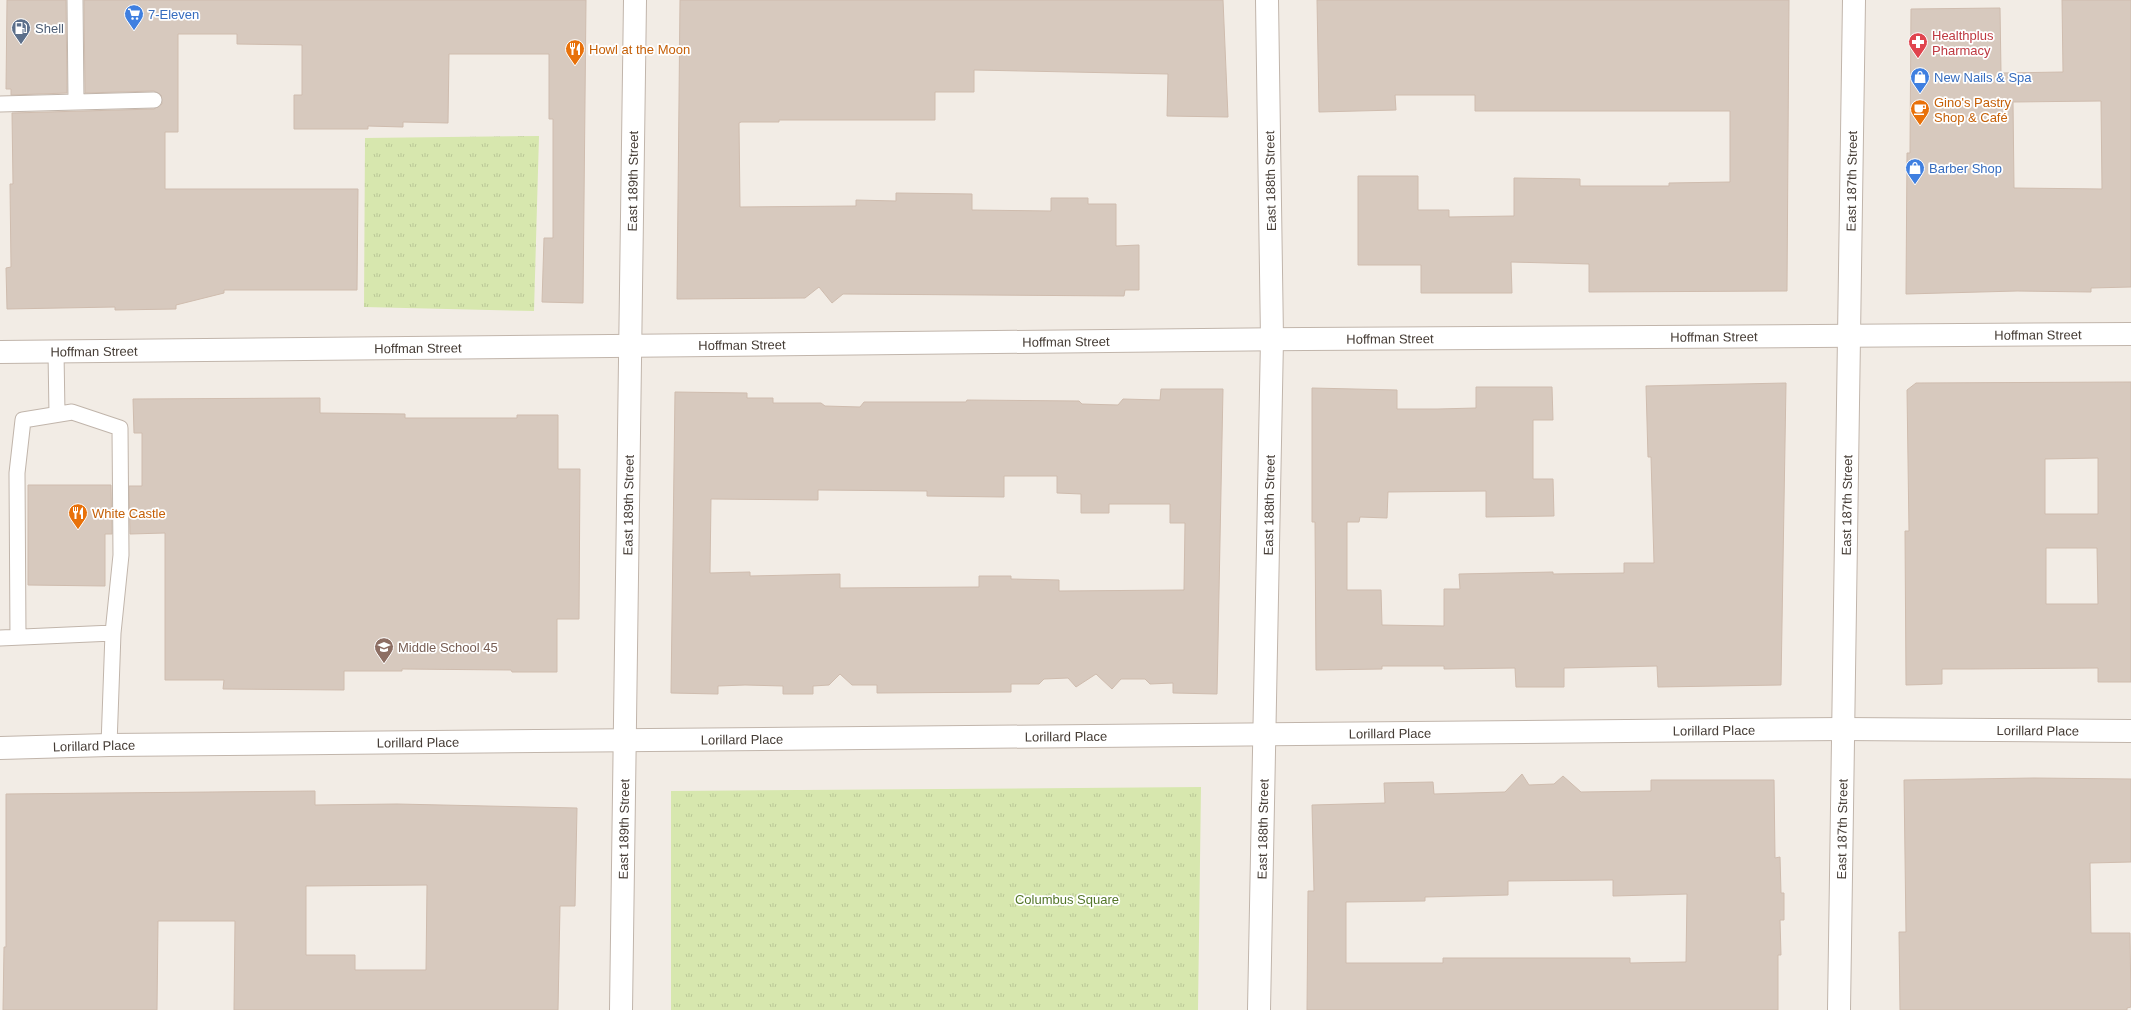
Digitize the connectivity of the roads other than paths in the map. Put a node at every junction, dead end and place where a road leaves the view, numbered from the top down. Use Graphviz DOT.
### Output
graph roads {
  1 [pos="75,0"];
  2 [pos="634,0"];
  3 [pos="1267,0"];
  4 [pos="1854,0"];
  5 [pos="154,100"];
  6 [pos="76,101"];
  7 [pos="0,104"];
  8 [pos="2131,334"];
  9 [pos="1848,336"];
  10 [pos="1272,340"];
  11 [pos="628,345"];
  12 [pos="0,352"];
  13 [pos="56,352"];
  14 [pos="57,414"];
  15 [pos="113,633"];
  16 [pos="18,637"];
  17 [pos="0,638"];
  18 [pos="1842,729"];
  19 [pos="2131,731"];
  20 [pos="1264,735"];
  21 [pos="624,740"];
  22 [pos="108,745"];
  23 [pos="0,748"];
  24 [pos="621,1010"];
  25 [pos="1260,1010"];
  26 [pos="1839,1010"];
  1 -- 6 [label="lane"];
  2 -- 11 [label="street, East 189th Street"];
  3 -- 10 [label="street, East 188th Street"];
  4 -- 9 [label="street, East 187th Street"];
  5 -- 6 [label="lane"];
  6 -- 7 [label="lane"];
  8 -- 9 [label="street, Hoffman Street"];
  9 -- 10 [label="street, Hoffman Street"];
  9 -- 18 [label="street, East 187th Street"];
  10 -- 11 [label="street, Hoffman Street"];
  10 -- 20 [label="street, East 188th Street"];
  11 -- 13 [label="street, Hoffman Street"];
  11 -- 21 [label="street, East 189th Street"];
  12 -- 13 [label="street, Hoffman Street"];
  13 -- 14 [label="lane"];
  14 -- 15 [label="lane"];
  14 -- 16 [label="lane"];
  15 -- 16 [label="lane"];
  15 -- 22 [label="lane"];
  16 -- 17 [label="lane"];
  18 -- 19 [label="street, Lorillard Place"];
  18 -- 20 [label="street, Lorillard Place"];
  18 -- 26 [label="street, East 187th Street"];
  20 -- 21 [label="street, Lorillard Place"];
  20 -- 25 [label="street, East 188th Street"];
  21 -- 22 [label="street, Lorillard Place"];
  21 -- 24 [label="street, East 189th Street"];
  22 -- 23 [label="street, Lorillard Place"];
}
